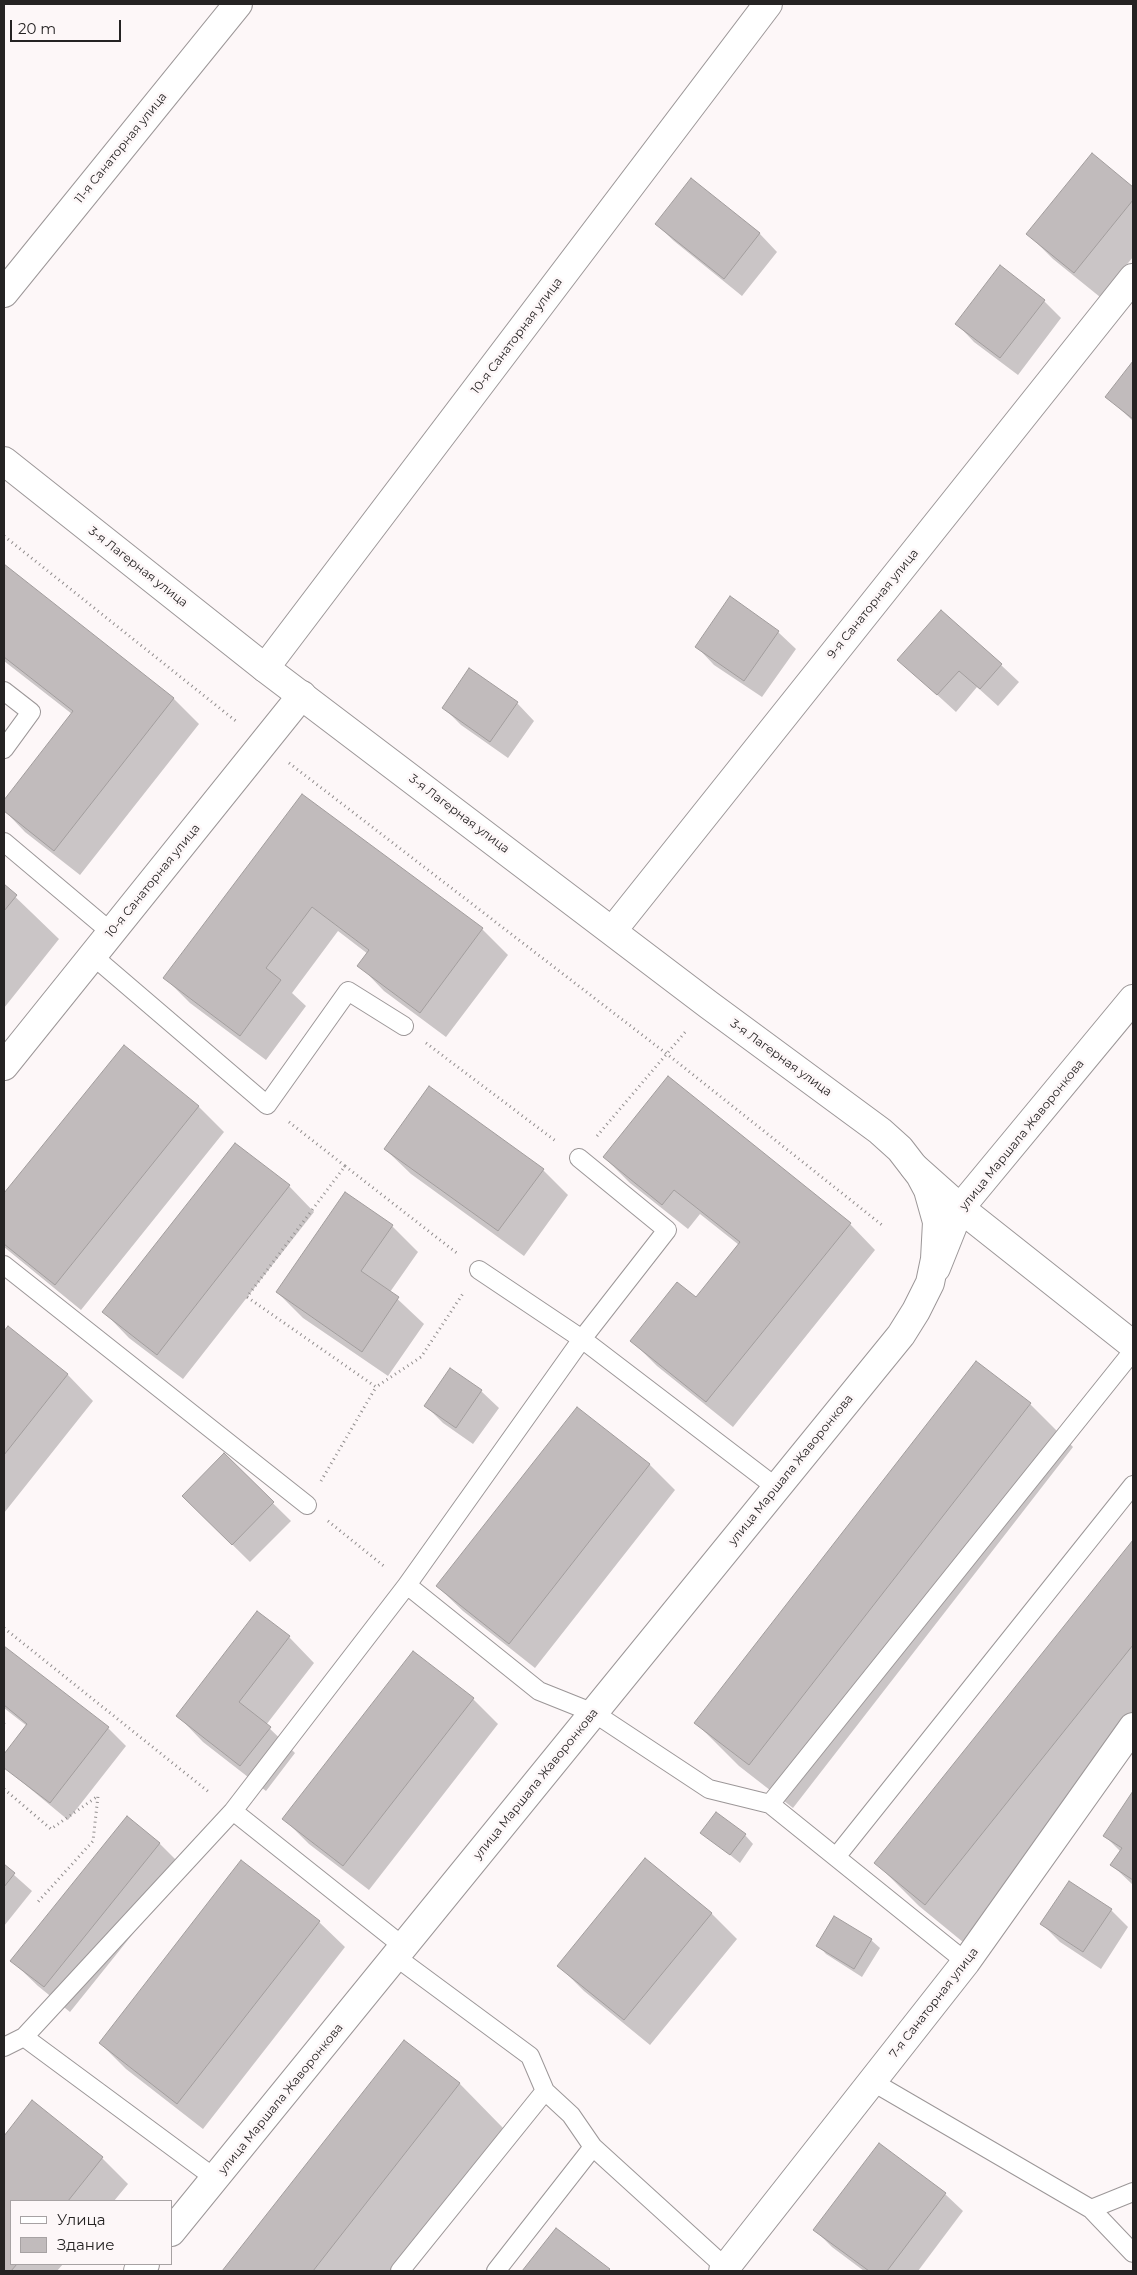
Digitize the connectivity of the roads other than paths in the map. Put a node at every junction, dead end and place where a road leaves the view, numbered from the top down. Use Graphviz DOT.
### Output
graph roads {
  1 [pos="238,4"];
  2 [pos="768,4"];
  3 [pos="1133,278"];
  4 [pos="4,293"];
  5 [pos="4,461"];
  6 [pos="265,668"];
  7 [pos="4,691"];
  8 [pos="302,695"];
  9 [pos="4,748"];
  10 [pos="4,842"];
  11 [pos="613,930"];
  12 [pos="112,933"];
  13 [pos="93,956"];
  14 [pos="1133,999"];
  15 [pos="404,1026"];
  16 [pos="4,1066"];
  17 [pos="578,1158"];
  18 [pos="913,1166"];
  19 [pos="960,1208"];
  20 [pos="4,1265"];
  21 [pos="479,1270"];
  22 [pos="930,1283"];
  23 [pos="901,1335"];
  24 [pos="582,1339"];
  25 [pos="1133,1345"];
  26 [pos="1133,1351"];
  27 [pos="1133,1485"];
  28 [pos="777,1488"];
  29 [pos="307,1505"];
  30 [pos="407,1585"];
  31 [pos="594,1713"];
  32 [pos="1133,1727"];
  33 [pos="770,1804"];
  34 [pos="233,1812"];
  35 [pos="836,1857"];
  36 [pos="400,1952"];
  37 [pos="966,1962"];
  38 [pos="24,2037"];
  39 [pos="4,2047"];
  40 [pos="872,2082"];
  41 [pos="545,2091"];
  42 [pos="593,2147"];
  43 [pos="216,2179"];
  44 [pos="1133,2192"];
  45 [pos="1091,2209"];
  46 [pos="172,2231"];
  47 [pos="1133,2253"];
  48 [pos="725,2269"];
  49 [pos="400,2271"];
  50 [pos="496,2271"];
  1 -- 4 [label="street, 11-я Санаторная улица"];
  2 -- 6 [label="street, 10-я Санаторная улица"];
  3 -- 11 [label="street, 9-я Санаторная улица"];
  5 -- 6 [label="street, 3-я Лагерная улица"];
  6 -- 8 [label="street, 3-я Лагерная улица"];
  7 -- 9 [label="lane"];
  8 -- 11 [label="street, 3-я Лагерная улица"];
  8 -- 12 [label="street, 10-я Санаторная улица"];
  10 -- 12 [label="lane"];
  11 -- 18 [label="street, 3-я Лагерная улица"];
  12 -- 13 [label="street, 10-я Санаторная улица"];
  13 -- 15 [label="lane"];
  13 -- 16 [label="street, 10-я Санаторная улица"];
  14 -- 19 [label="street, улица Маршала Жаворонкова"];
  17 -- 24 [label="lane"];
  18 -- 19 [label="street, 3-я Лагерная улица"];
  18 -- 22 [label="street, 3-я Лагерная улица"];
  19 -- 22 [label="street, улица Маршала Жаворонкова"];
  19 -- 25 [label="street, 3-я Лагерная улица"];
  20 -- 29 [label="lane"];
  21 -- 24 [label="lane"];
  22 -- 23 [label="street, 3-я Лагерная улица"];
  23 -- 28 [label="street, улица Маршала Жаворонкова"];
  24 -- 28 [label="lane"];
  24 -- 30 [label="lane"];
  26 -- 33 [label="lane"];
  27 -- 35 [label="lane"];
  28 -- 31 [label="street, улица Маршала Жаворонкова"];
  30 -- 31 [label="lane"];
  30 -- 34 [label="lane"];
  31 -- 33 [label="lane"];
  31 -- 36 [label="street, улица Маршала Жаворонкова"];
  32 -- 37 [label="street, 7-я Санаторная улица"];
  33 -- 35 [label="lane"];
  34 -- 36 [label="lane"];
  34 -- 38 [label="lane"];
  35 -- 37 [label="lane"];
  36 -- 41 [label="lane"];
  36 -- 43 [label="street, улица Маршала Жаворонкова"];
  37 -- 40 [label="street, 7-я Санаторная улица"];
  38 -- 39 [label="lane"];
  38 -- 43 [label="lane"];
  40 -- 45 [label="lane"];
  40 -- 48 [label="street, 7-я Санаторная улица"];
  41 -- 42 [label="lane"];
  41 -- 49 [label="lane"];
  42 -- 48 [label="lane"];
  42 -- 50 [label="lane"];
  43 -- 46 [label="street, улица Маршала Жаворонкова"];
  44 -- 45 [label="lane"];
  45 -- 47 [label="lane"];
}
